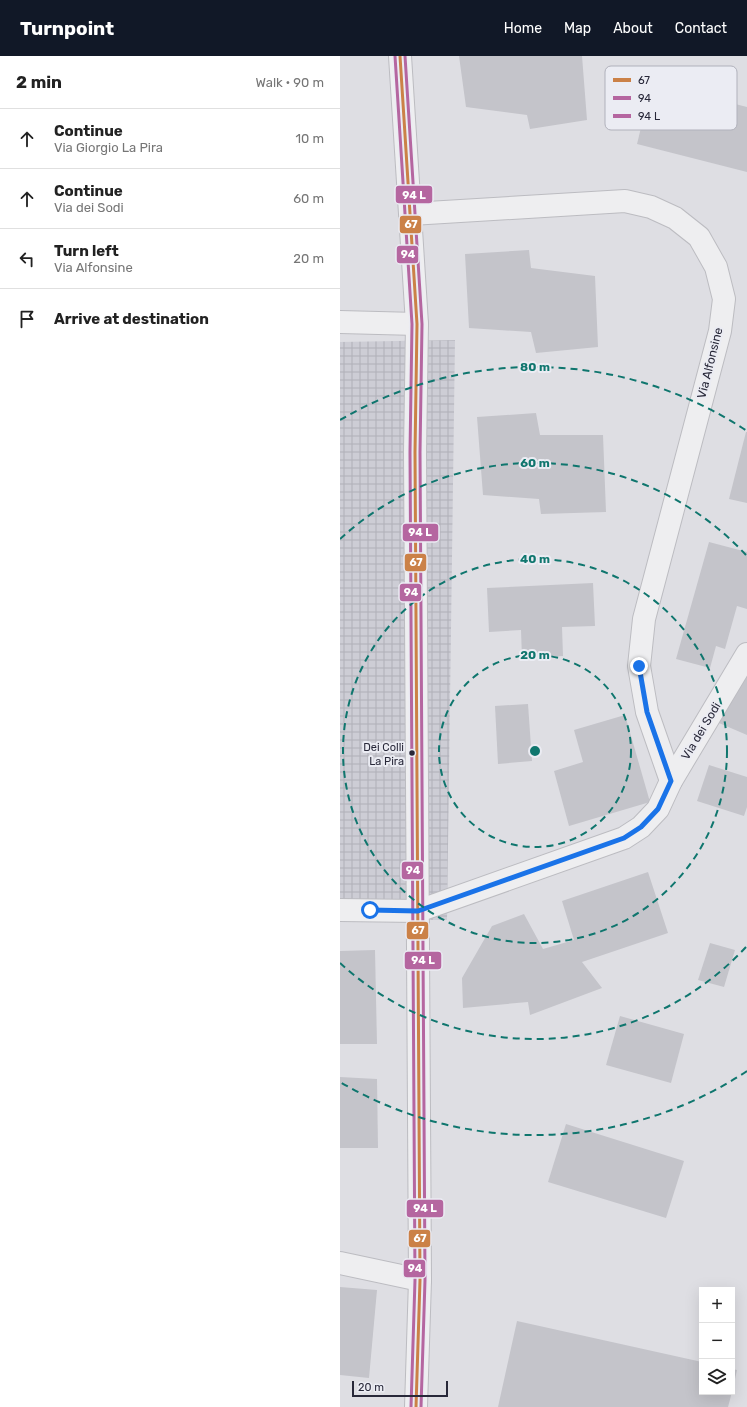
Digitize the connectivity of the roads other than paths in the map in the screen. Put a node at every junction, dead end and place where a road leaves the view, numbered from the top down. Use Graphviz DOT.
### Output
graph roads {
  1 [pos="400,56"];
  2 [pos="411,214"];
  3 [pos="340,322"];
  4 [pos="417,324"];
  5 [pos="747,654"];
  6 [pos="671,781"];
  7 [pos="340,910"];
  8 [pos="418,911"];
  9 [pos="340,1263"];
  10 [pos="420,1280"];
  11 [pos="416,1407"];
  1 -- 2 [label="street"];
  2 -- 4 [label="street"];
  2 -- 6 [label="street, Via Alfonsine"];
  3 -- 4 [label="street"];
  4 -- 8 [label="street"];
  5 -- 6 [label="street, Via dei Sodi"];
  6 -- 8 [label="street, Via dei Sodi"];
  7 -- 8 [label="street"];
  8 -- 10 [label="street"];
  9 -- 10 [label="street"];
  10 -- 11 [label="street"];
}
